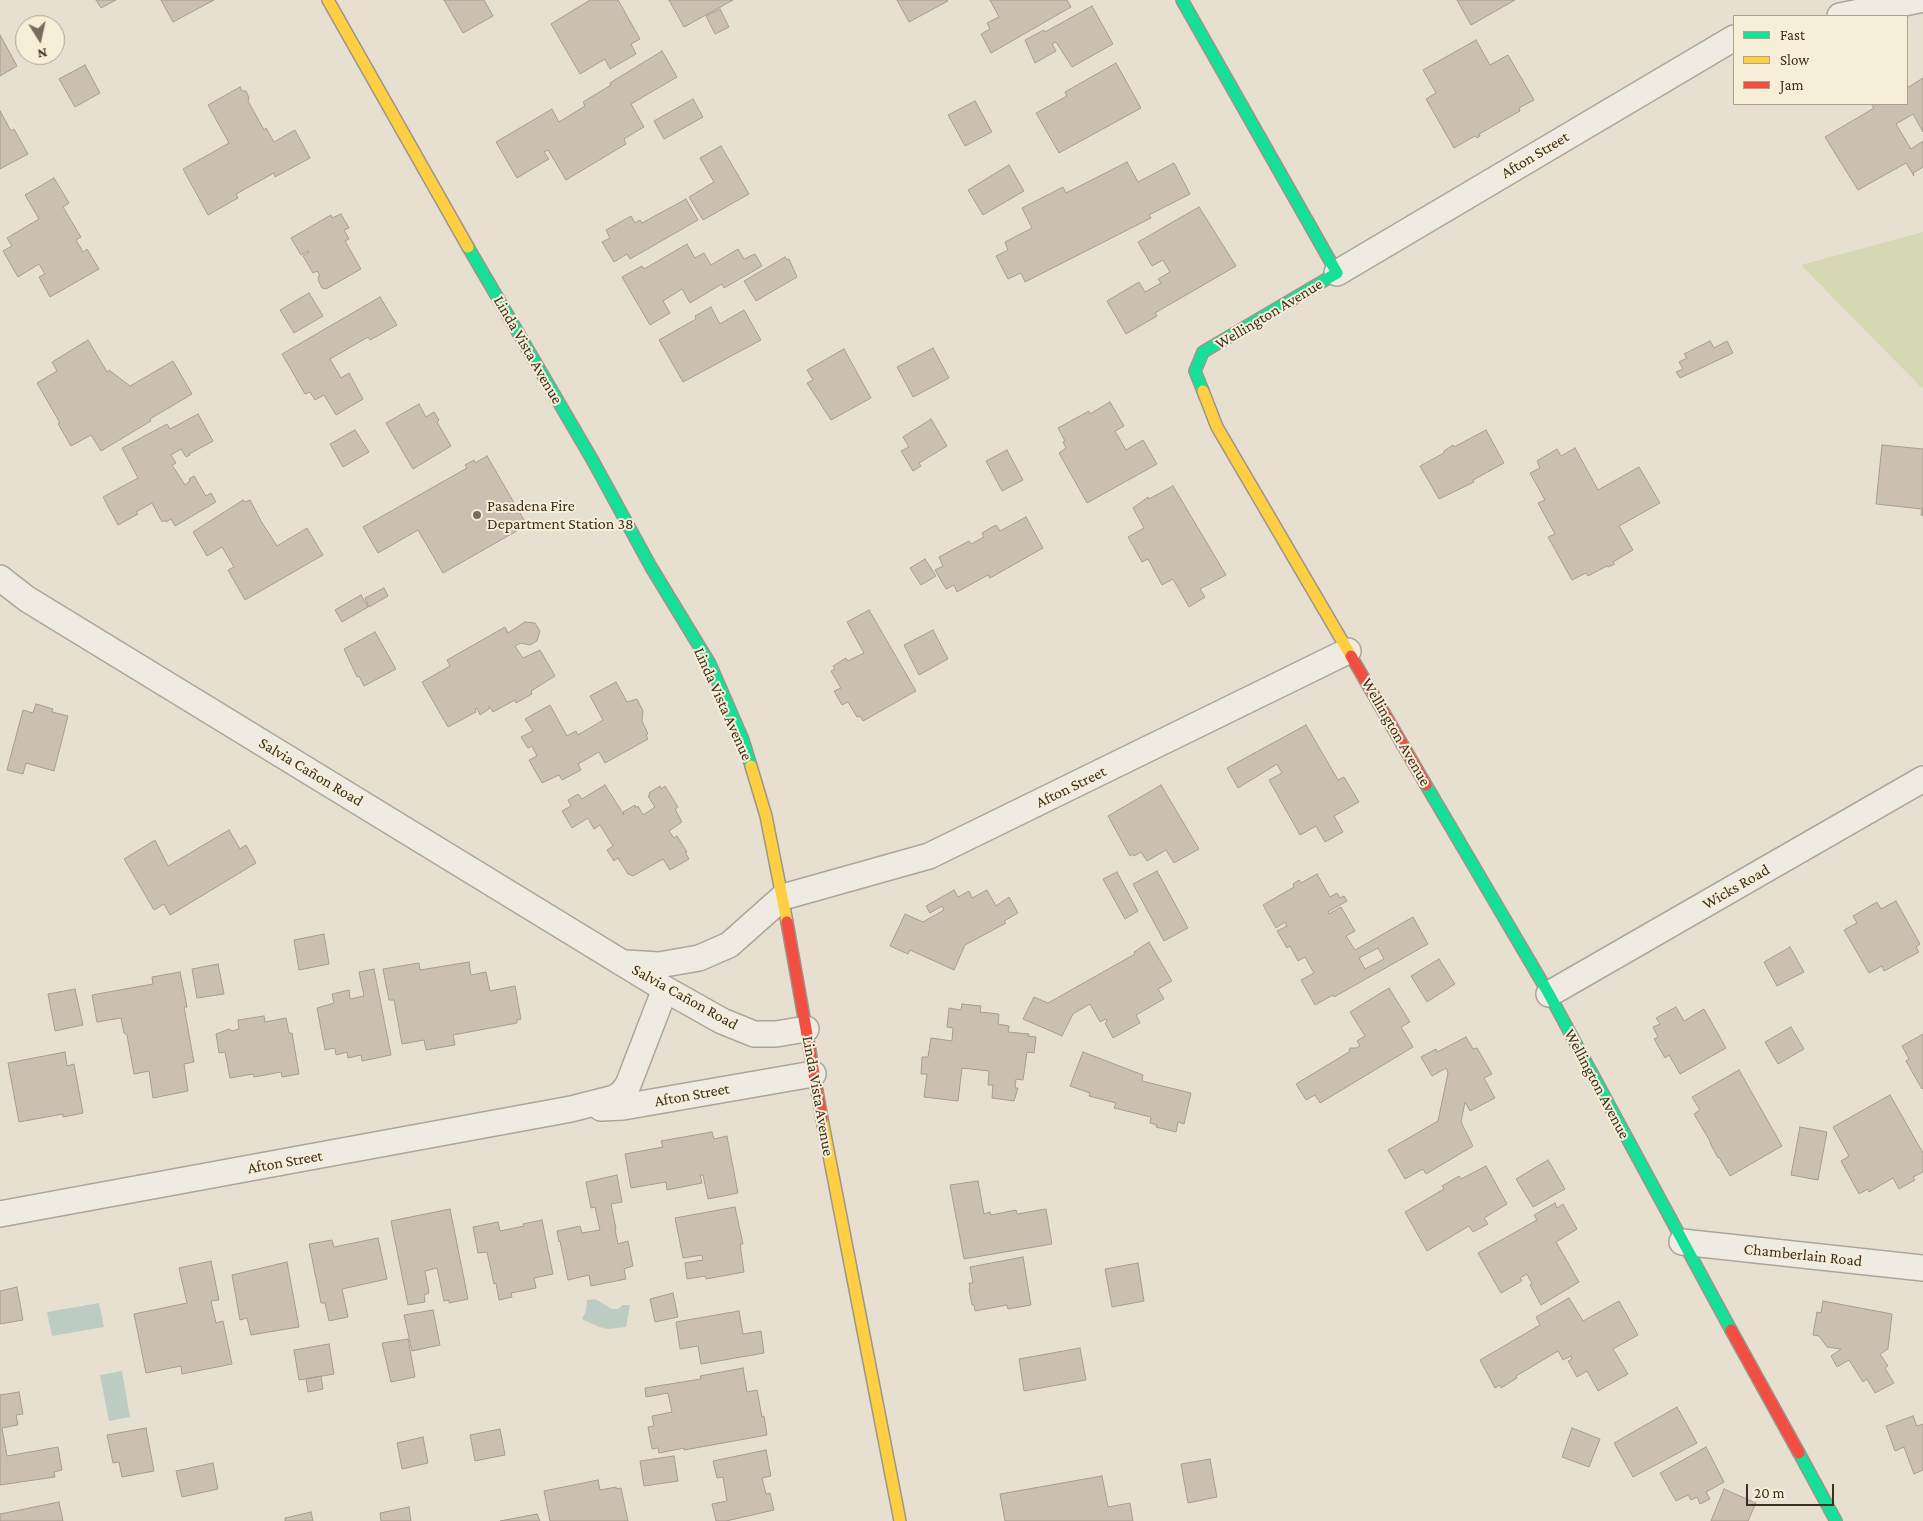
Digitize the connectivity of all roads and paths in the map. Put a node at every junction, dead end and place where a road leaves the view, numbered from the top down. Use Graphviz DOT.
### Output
graph roads {
  1 [pos="328,0"];
  2 [pos="1182,0"];
  3 [pos="1919,0"];
  4 [pos="1845,15"];
  5 [pos="1733,39"];
  6 [pos="1337,273"];
  7 [pos="0,578"];
  8 [pos="1348,651"];
  9 [pos="1923,779"];
  10 [pos="784,897"];
  11 [pos="624,963"];
  12 [pos="665,989"];
  13 [pos="1549,994"];
  14 [pos="806,1029"];
  15 [pos="813,1074"];
  16 [pos="571,1109"];
  17 [pos="0,1214"];
  18 [pos="1682,1242"];
  19 [pos="1923,1268"];
  20 [pos="900,1521"];
  21 [pos="1836,1521"];
  1 -- 10 [label="street, Linda Vista Avenue"];
  2 -- 6 [label="street, Wellington Avenue"];
  3 -- 4 [label="street"];
  5 -- 6 [label="street, Afton Street"];
  6 -- 8 [label="street, Wellington Avenue"];
  7 -- 11 [label="street, Salvia Cañon Road"];
  8 -- 10 [label="street, Afton Street"];
  8 -- 13 [label="street, Wellington Avenue"];
  9 -- 13 [label="street, Wicks Road"];
  10 -- 11 [label="street, Salvia Cañon Road"];
  10 -- 14 [label="street, Linda Vista Avenue"];
  11 -- 12 [label="street, Salvia Cañon Road"];
  12 -- 14 [label="street, Salvia Cañon Road"];
  12 -- 16 [label="street, Afton Street"];
  13 -- 18 [label="street, Wellington Avenue"];
  14 -- 15 [label="street, Linda Vista Avenue"];
  15 -- 16 [label="street, Afton Street"];
  15 -- 20 [label="street, Linda Vista Avenue"];
  16 -- 17 [label="street, Afton Street"];
  18 -- 19 [label="street, Chamberlain Road"];
  18 -- 21 [label="street, Wellington Avenue"];
}
